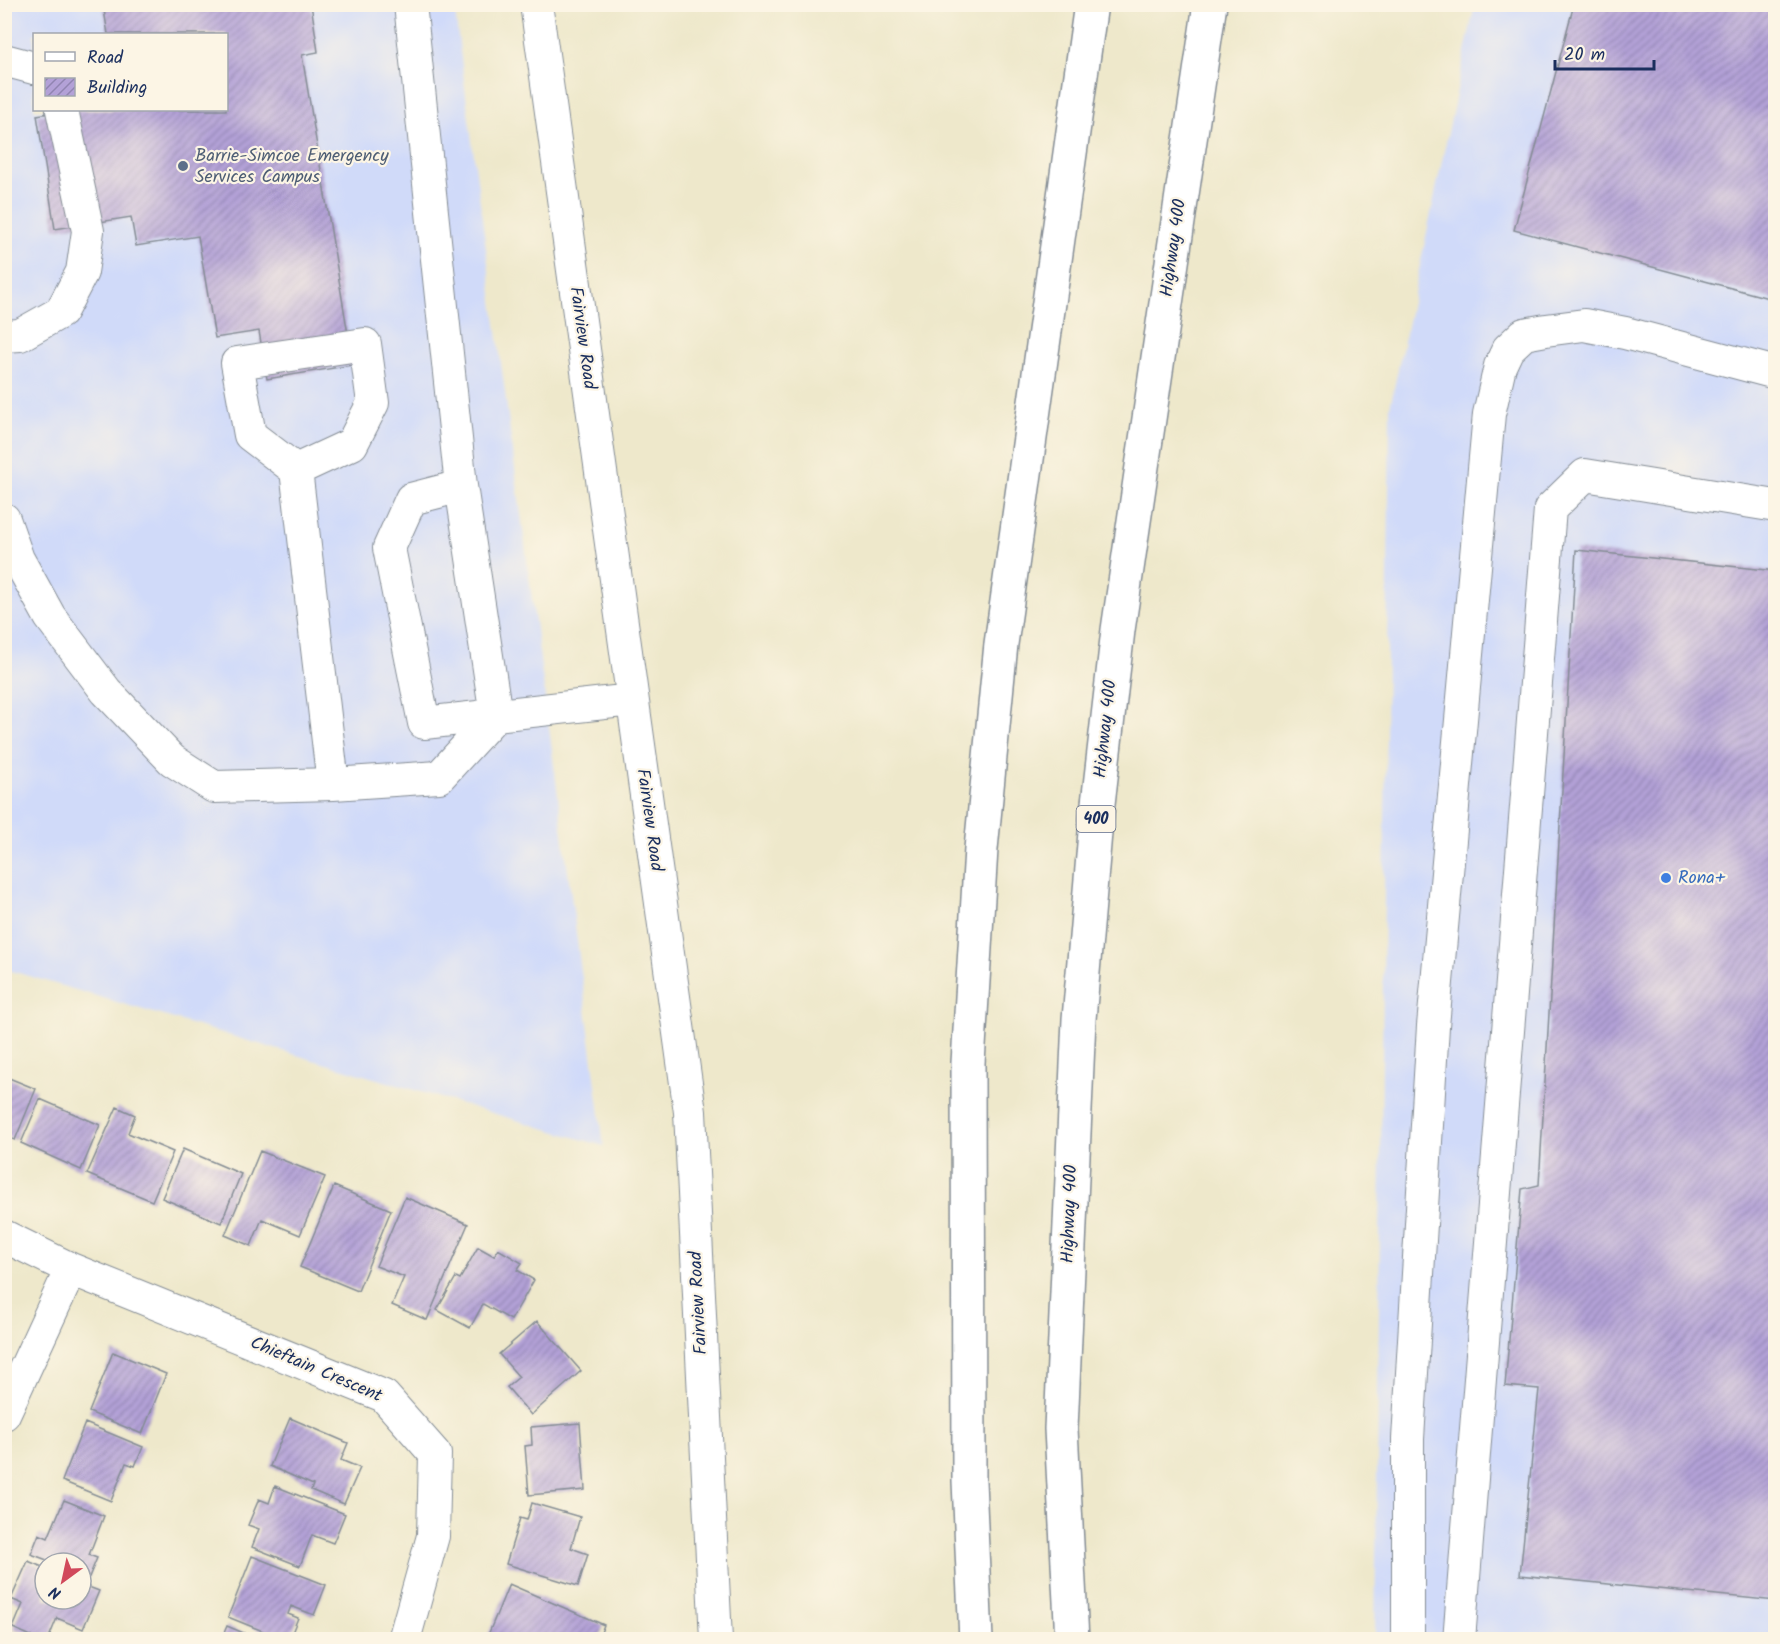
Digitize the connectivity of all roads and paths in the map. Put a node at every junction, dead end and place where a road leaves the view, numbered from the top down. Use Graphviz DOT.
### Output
graph roads {
  1 [pos="410,4"];
  2 [pos="536,4"];
  3 [pos="1091,4"];
  4 [pos="1210,4"];
  5 [pos="4,60"];
  6 [pos="33,68"];
  7 [pos="62,111"];
  8 [pos="4,336"];
  9 [pos="1776,373"];
  10 [pos="296,470"];
  11 [pos="461,486"];
  12 [pos="1776,506"];
  13 [pos="4,519"];
  14 [pos="632,700"];
  15 [pos="496,715"];
  16 [pos="333,784"];
  17 [pos="4,1236"];
  18 [pos="71,1269"];
  19 [pos="4,1414"];
  20 [pos="1070,1605"];
  21 [pos="404,1640"];
  22 [pos="716,1640"];
  23 [pos="976,1640"];
  24 [pos="1072,1640"];
  25 [pos="1081,1640"];
  26 [pos="1407,1640"];
  27 [pos="1459,1640"];
  1 -- 11 [label="street"];
  2 -- 14 [label="street, Fairview Road"];
  3 -- 23 [label="highway"];
  4 -- 20 [label="highway, Highway 400 / 400"];
  5 -- 6 [label="street"];
  7 -- 8 [label="street"];
  9 -- 26 [label="street"];
  10 -- 10 [label="street"];
  10 -- 16 [label="street"];
  11 -- 15 [label="street"];
  11 -- 15 [label="street"];
  12 -- 27 [label="street"];
  13 -- 16 [label="street"];
  14 -- 15 [label="street"];
  14 -- 22 [label="street, Fairview Road"];
  15 -- 16 [label="street"];
  17 -- 18 [label="street, Chieftain Crescent"];
  18 -- 19 [label="street"];
  18 -- 21 [label="street, Chieftain Crescent"];
  20 -- 24 [label="highway, Highway 400 / 400"];
  20 -- 25 [label="highway"];
}
